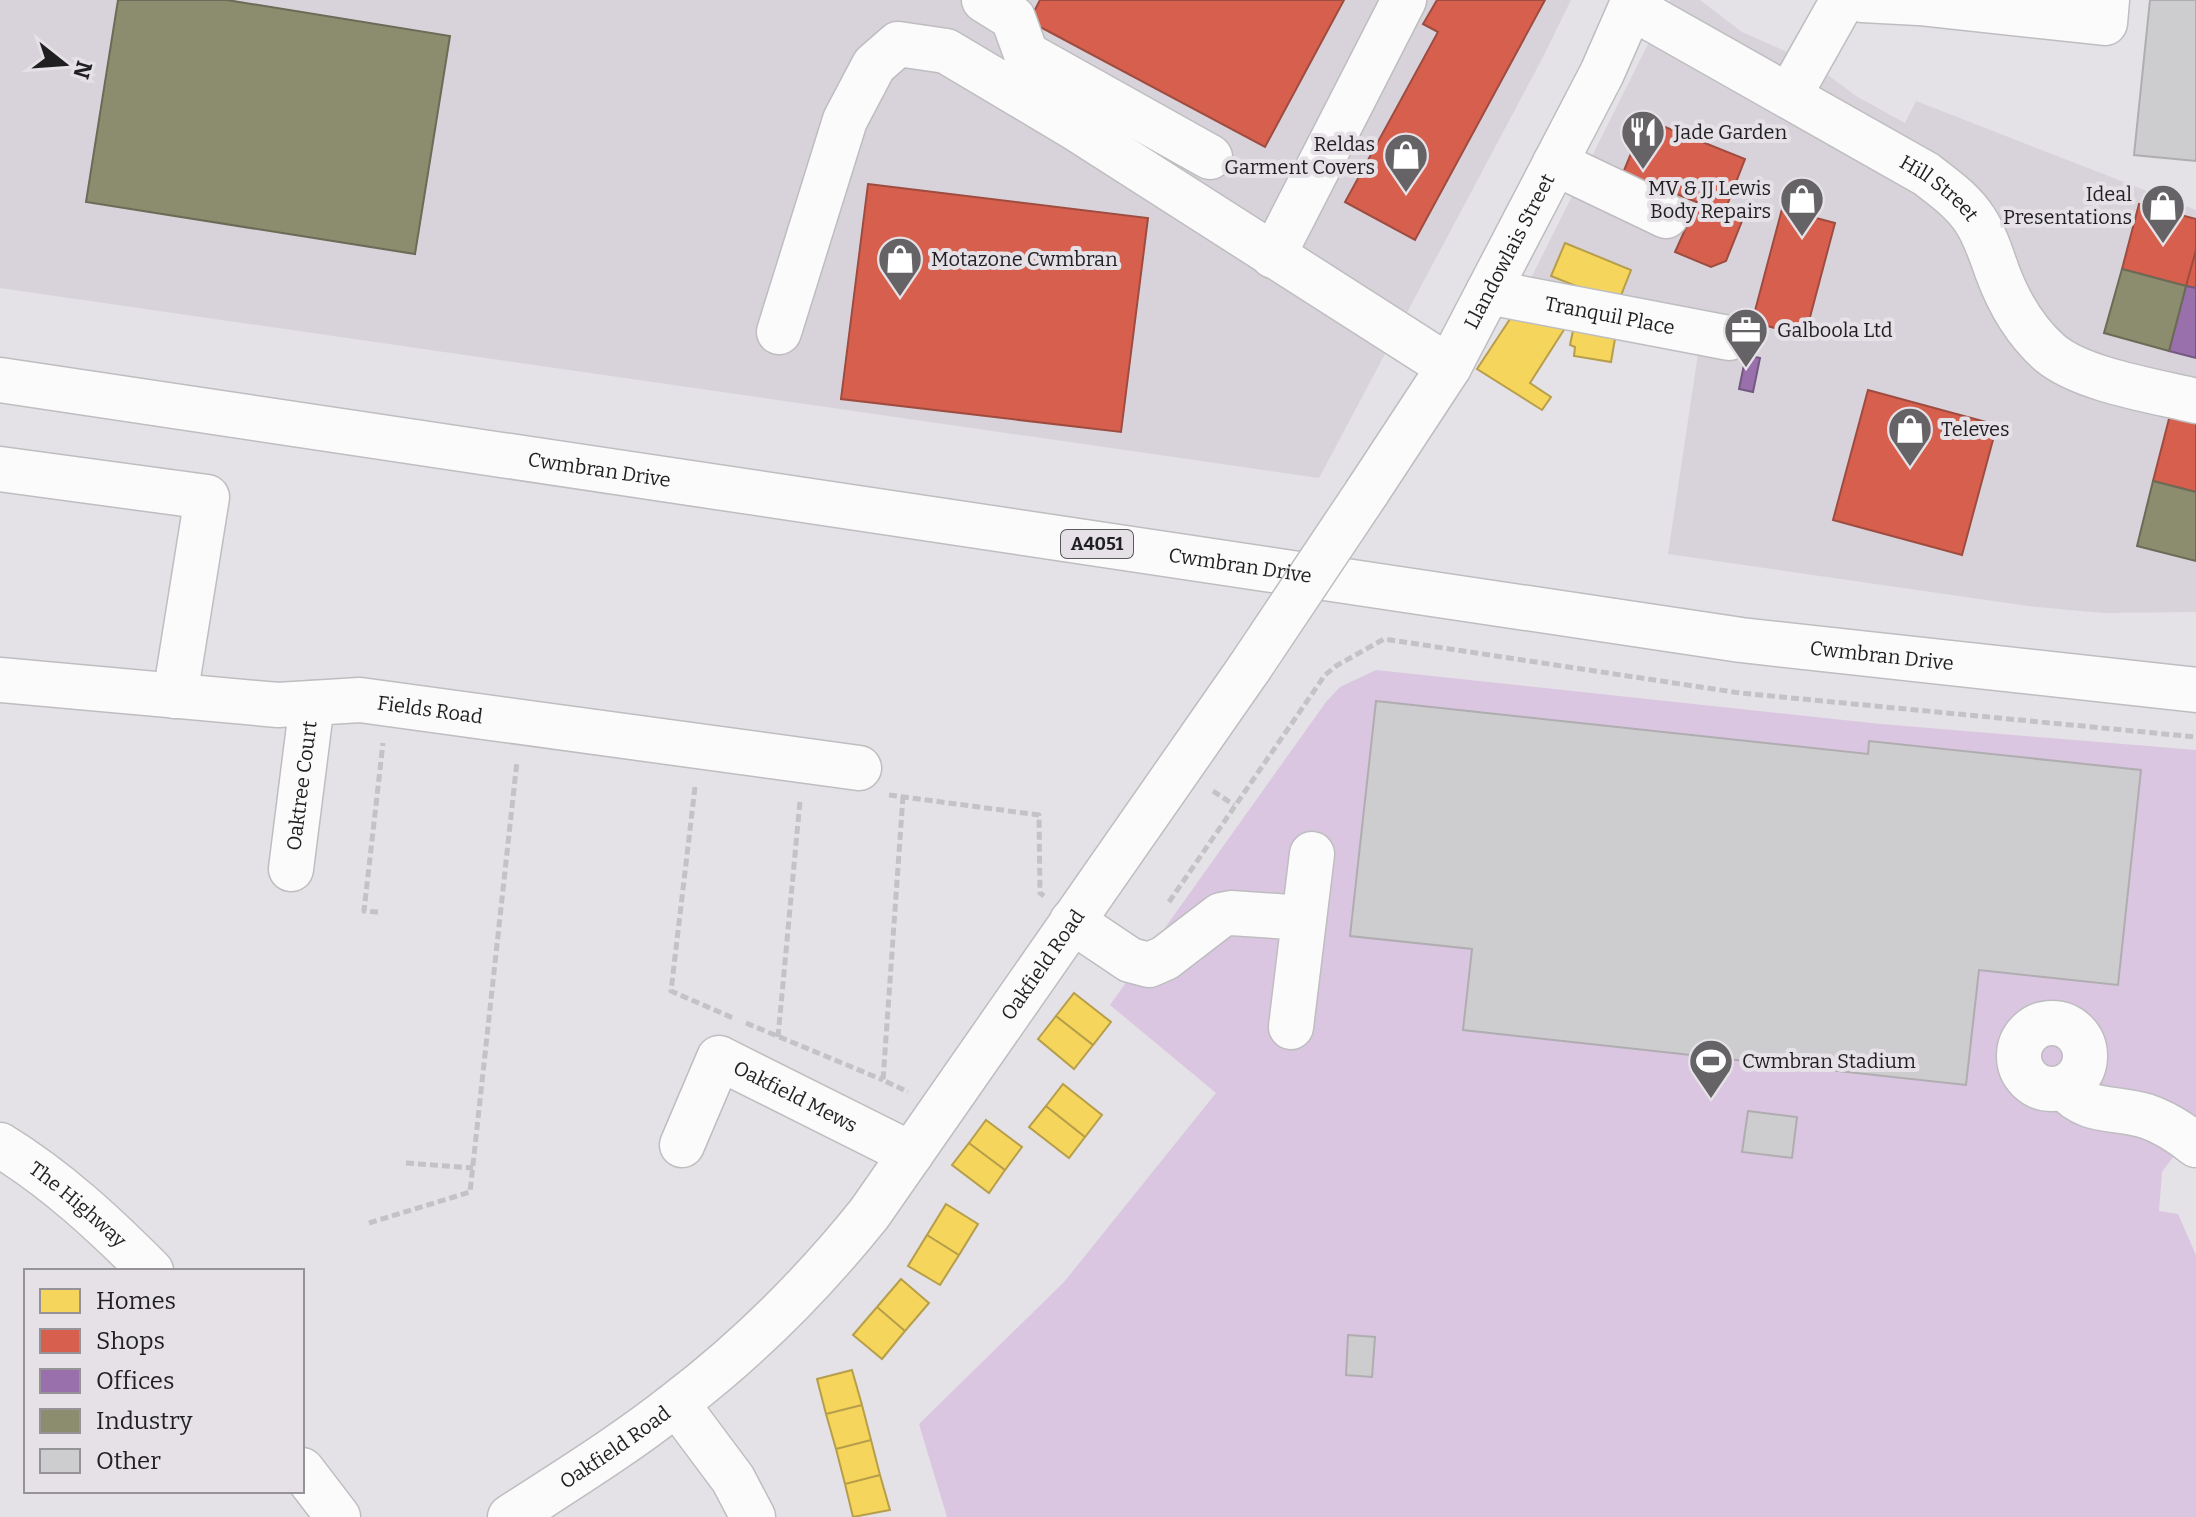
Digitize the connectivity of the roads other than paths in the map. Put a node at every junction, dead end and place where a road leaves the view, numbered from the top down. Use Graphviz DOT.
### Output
graph roads {
  1 [pos="984,0"];
  2 [pos="1404,0"];
  3 [pos="1843,0"];
  4 [pos="1862,0"];
  5 [pos="2107,0"];
  6 [pos="1633,4"];
  7 [pos="1789,96"];
  8 [pos="1210,157"];
  9 [pos="1555,163"];
  10 [pos="1666,216"];
  11 [pos="1273,256"];
  12 [pos="1488,292"];
  13 [pos="779,332"];
  14 [pos="1729,338"];
  15 [pos="1449,367"];
  16 [pos="0,380"];
  17 [pos="2196,401"];
  18 [pos="0,469"];
  19 [pos="1367,492"];
  20 [pos="0,680"];
  21 [pos="2196,690"];
  22 [pos="175,696"];
  23 [pos="312,703"];
  24 [pos="859,768"];
  25 [pos="1312,854"];
  26 [pos="291,869"];
  27 [pos="1304,918"];
  28 [pos="1072,921"];
  29 [pos="1291,1027"];
  30 [pos="2064,1087"];
  31 [pos="0,1145"];
  32 [pos="682,1145"];
  33 [pos="2196,1145"];
  34 [pos="911,1154"];
  35 [pos="149,1269"];
  36 [pos="677,1404"];
  37 [pos="304,1473"];
  38 [pos="338,1517"];
  39 [pos="510,1517"];
  40 [pos="753,1517"];
  1 -- 8 [label="street"];
  2 -- 11 [label="street"];
  3 -- 7 [label="street"];
  4 -- 5 [label="street"];
  6 -- 7 [label="street, Hill Street"];
  6 -- 9 [label="street, Llandowlais Street"];
  7 -- 17 [label="street, Hill Street"];
  9 -- 10 [label="street"];
  9 -- 12 [label="street, Llandowlais Street"];
  11 -- 13 [label="street"];
  11 -- 15 [label="street"];
  12 -- 14 [label="street, Tranquil Place"];
  12 -- 15 [label="street, Llandowlais Street"];
  15 -- 19 [label="street, Llandowlais Street"];
  16 -- 21 [label="street, Cwmbran Drive / A4051"];
  18 -- 22 [label="street"];
  19 -- 28 [label="street, Oakfield Road, bridge"];
  20 -- 22 [label="street, Fields Road"];
  22 -- 23 [label="street, Fields Road"];
  23 -- 24 [label="street, Fields Road"];
  23 -- 26 [label="street, Oaktree Court"];
  25 -- 27 [label="street"];
  27 -- 28 [label="street"];
  27 -- 29 [label="street"];
  28 -- 34 [label="street, Oakfield Road"];
  30 -- 33 [label="street"];
  31 -- 35 [label="street, The Highway"];
  32 -- 34 [label="street, Oakfield Mews"];
  34 -- 36 [label="street, Oakfield Road"];
  36 -- 39 [label="street, Oakfield Road"];
  36 -- 40 [label="street, Oakfield Road"];
  37 -- 38 [label="street"];
}
